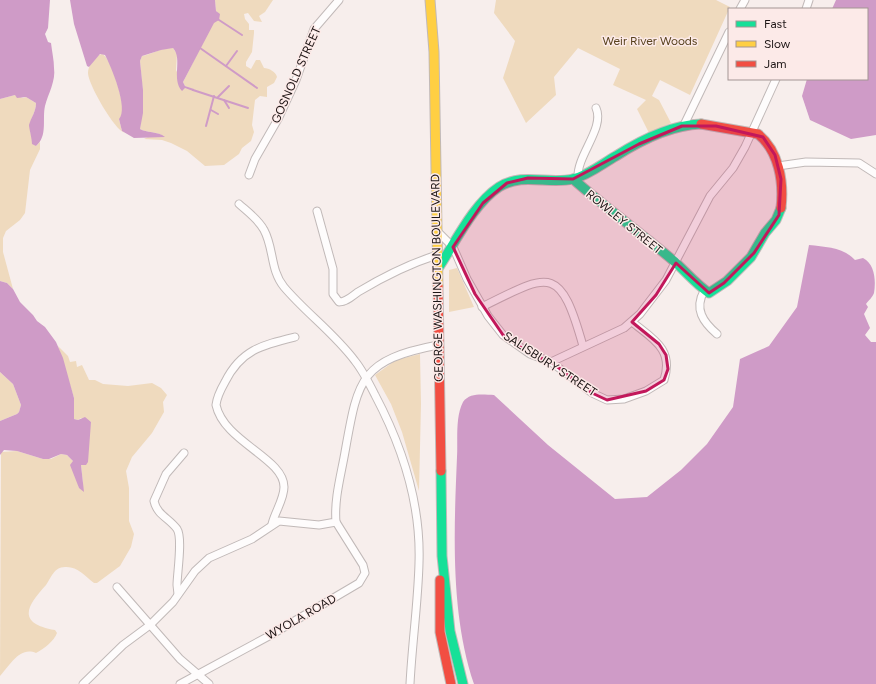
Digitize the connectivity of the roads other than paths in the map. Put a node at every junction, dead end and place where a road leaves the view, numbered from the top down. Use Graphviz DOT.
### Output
graph roads {
  1 [pos="339,0"];
  2 [pos="430,0"];
  3 [pos="728,34"];
  4 [pos="776,80"];
  5 [pos="596,108"];
  6 [pos="684,125"];
  7 [pos="751,133"];
  8 [pos="778,166"];
  9 [pos="876,174"];
  10 [pos="248,175"];
  11 [pos="576,178"];
  12 [pos="239,204"];
  13 [pos="317,211"];
  14 [pos="437,231"];
  15 [pos="453,248"];
  16 [pos="437,255"];
  17 [pos="676,263"];
  18 [pos="437,270"];
  19 [pos="704,291"];
  20 [pos="482,307"];
  21 [pos="632,322"];
  22 [pos="717,334"];
  23 [pos="294,337"];
  24 [pos="438,345"];
  25 [pos="583,346"];
  26 [pos="551,362"];
  27 [pos="366,378"];
  28 [pos="184,453"];
  29 [pos="336,522"];
  30 [pos="272,524"];
  31 [pos="442,556"];
  32 [pos="117,587"];
  33 [pos="178,594"];
  34 [pos="150,625"];
  35 [pos="197,675"];
  36 [pos="83,683"];
  37 [pos="180,684"];
  38 [pos="209,684"];
  39 [pos="410,684"];
  40 [pos="451,684"];
  41 [pos="463,684"];
  1 -- 10 [label="street, GOSNOLD STREET"];
  2 -- 14 [label="main road, GEORGE WASHINGTON BOULEVARD"];
  3 -- 6 [label="street"];
  4 -- 7 [label="street"];
  5 -- 11 [label="street"];
  6 -- 7 [label="main road"];
  6 -- 11 [label="main road"];
  7 -- 8 [label="main road"];
  7 -- 17 [label="street"];
  8 -- 9 [label="street"];
  8 -- 19 [label="main road"];
  11 -- 15 [label="main road"];
  11 -- 17 [label="main road, ROWLEY STREET"];
  12 -- 27 [label="street"];
  13 -- 16 [label="street"];
  14 -- 15 [label="street, SALISBURY STREET"];
  14 -- 16 [label="main road, GEORGE WASHINGTON BOULEVARD"];
  15 -- 18 [label="main road"];
  15 -- 20 [label="street, SALISBURY STREET"];
  16 -- 18 [label="main road, GEORGE WASHINGTON BOULEVARD"];
  17 -- 19 [label="main road, ROWLEY STREET"];
  17 -- 21 [label="street"];
  18 -- 24 [label="main road, GEORGE WASHINGTON BOULEVARD"];
  19 -- 22 [label="street"];
  20 -- 25 [label="street"];
  20 -- 26 [label="street, SALISBURY STREET"];
  21 -- 25 [label="street"];
  21 -- 26 [label="street, SALISBURY STREET"];
  23 -- 30 [label="street"];
  24 -- 27 [label="street"];
  24 -- 31 [label="main road, GEORGE WASHINGTON BOULEVARD"];
  25 -- 26 [label="street"];
  27 -- 29 [label="street"];
  27 -- 39 [label="street"];
  28 -- 33 [label="street"];
  29 -- 30 [label="street"];
  29 -- 35 [label="street, WYOLA ROAD"];
  30 -- 33 [label="street"];
  31 -- 40 [label="main road, GEORGE WASHINGTON BOULEVARD"];
  31 -- 41 [label="main road, GEORGE WASHINGTON BOULEVARD"];
  32 -- 34 [label="street"];
  33 -- 34 [label="street"];
  34 -- 35 [label="street"];
  34 -- 36 [label="street"];
  35 -- 37 [label="street, WYOLA ROAD"];
  35 -- 38 [label="street"];
}
